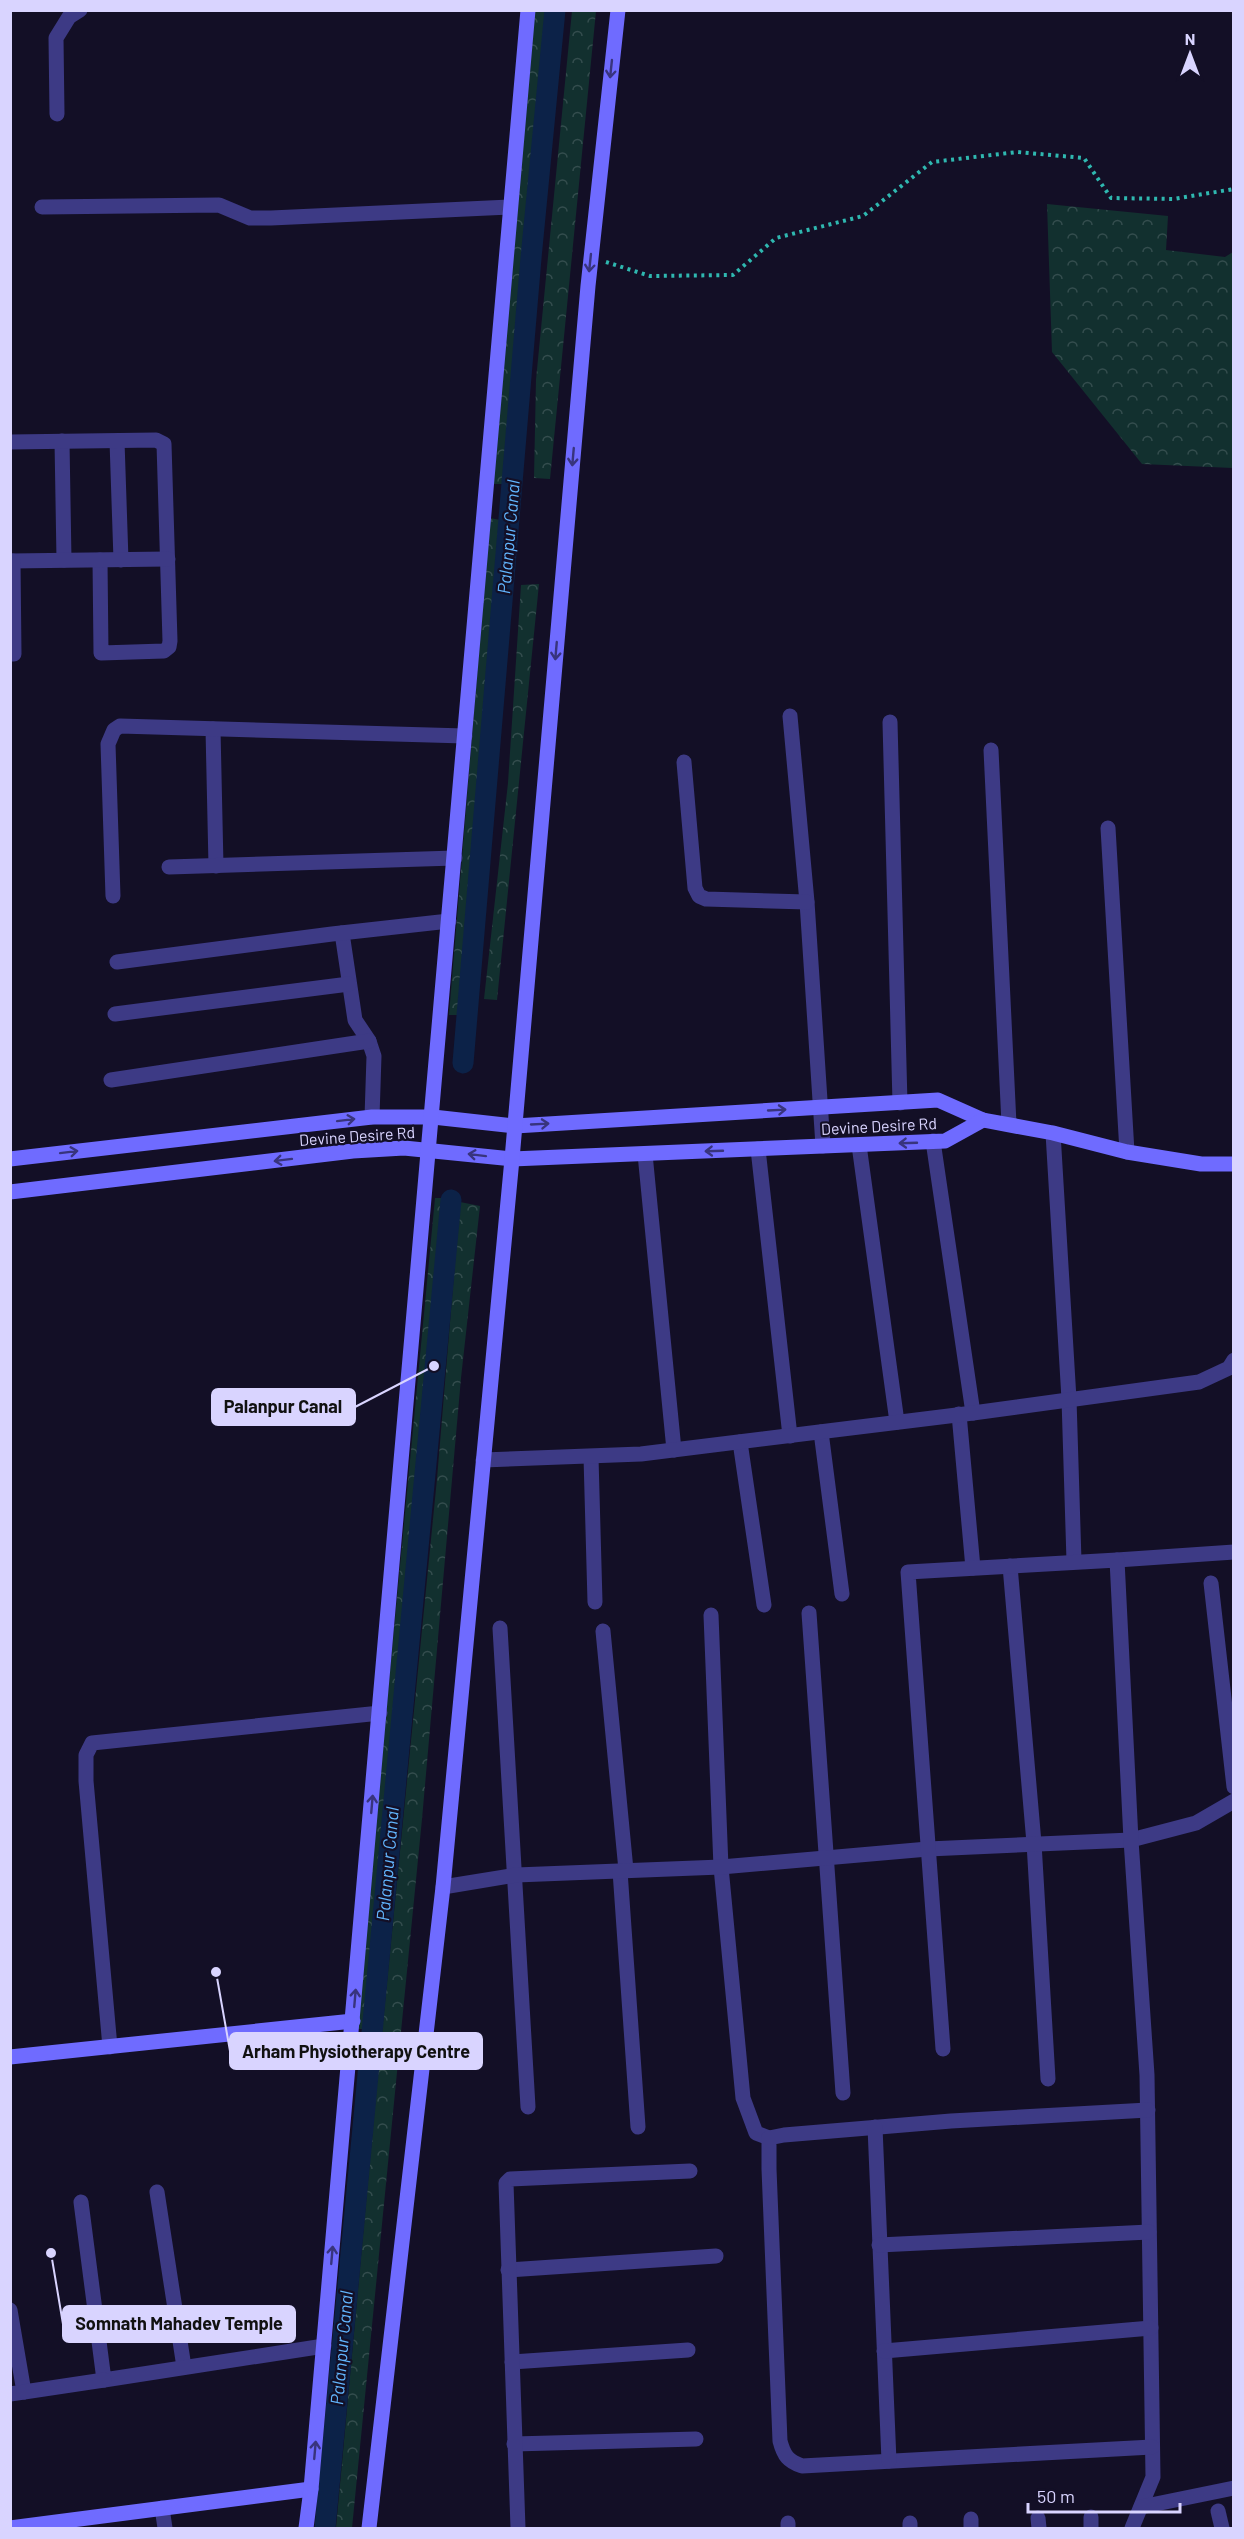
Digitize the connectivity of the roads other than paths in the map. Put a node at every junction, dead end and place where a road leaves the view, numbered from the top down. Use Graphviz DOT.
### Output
graph roads {
  1 [pos="80,10"];
  2 [pos="528,10"];
  3 [pos="618,10"];
  4 [pos="57,114"];
  5 [pos="42,207"];
  6 [pos="510,207"];
  7 [pos="62,441"];
  8 [pos="117,441"];
  9 [pos="10,442"];
  10 [pos="168,559"];
  11 [pos="64,560"];
  12 [pos="100,560"];
  13 [pos="121,560"];
  14 [pos="12,561"];
  15 [pos="10,654"];
  16 [pos="790,716"];
  17 [pos="890,722"];
  18 [pos="213,729"];
  19 [pos="465,736"];
  20 [pos="991,750"];
  21 [pos="684,762"];
  22 [pos="1108,828"];
  23 [pos="455,858"];
  24 [pos="216,866"];
  25 [pos="169,867"];
  26 [pos="113,896"];
  27 [pos="807,902"];
  28 [pos="449,921"];
  29 [pos="342,933"];
  30 [pos="117,963"];
  31 [pos="349,984"];
  32 [pos="115,1014"];
  33 [pos="369,1041"];
  34 [pos="111,1080"];
  35 [pos="900,1103"];
  36 [pos="819,1107"];
  37 [pos="372,1117"];
  38 [pos="433,1117"];
  39 [pos="982,1120"];
  40 [pos="1009,1124"];
  41 [pos="515,1126"];
  42 [pos="1053,1133"];
  43 [pos="933,1142"];
  44 [pos="859,1144"];
  45 [pos="823,1146"];
  46 [pos="758,1149"];
  47 [pos="430,1150"];
  48 [pos="1127,1152"];
  49 [pos="645,1154"];
  50 [pos="10,1159"];
  51 [pos="512,1159"];
  52 [pos="1233,1164"];
  53 [pos="10,1192"];
  54 [pos="1233,1360"];
  55 [pos="1069,1399"];
  56 [pos="966,1414"];
  57 [pos="897,1422"];
  58 [pos="821,1432"];
  59 [pos="790,1436"];
  60 [pos="740,1443"];
  61 [pos="674,1450"];
  62 [pos="591,1457"];
  63 [pos="483,1460"];
  64 [pos="1233,1552"];
  65 [pos="1117,1560"];
  66 [pos="1074,1562"];
  67 [pos="1010,1566"];
  68 [pos="973,1568"];
  69 [pos="1211,1583"];
  70 [pos="842,1594"];
  71 [pos="595,1602"];
  72 [pos="764,1605"];
  73 [pos="809,1613"];
  74 [pos="711,1615"];
  75 [pos="500,1628"];
  76 [pos="603,1631"];
  77 [pos="1226,1662"];
  78 [pos="380,1713"];
  79 [pos="1233,1786"];
  80 [pos="1233,1801"];
  81 [pos="1131,1840"];
  82 [pos="1034,1843"];
  83 [pos="928,1849"];
  84 [pos="826,1856"];
  85 [pos="722,1867"];
  86 [pos="623,1870"];
  87 [pos="516,1875"];
  88 [pos="443,1887"];
  89 [pos="353,2021"];
  90 [pos="110,2047"];
  91 [pos="943,2049"];
  92 [pos="10,2057"];
  93 [pos="1048,2079"];
  94 [pos="843,2093"];
  95 [pos="528,2107"];
  96 [pos="1148,2110"];
  97 [pos="638,2127"];
  98 [pos="875,2127"];
  99 [pos="769,2138"];
  100 [pos="690,2170"];
  101 [pos="157,2193"];
  102 [pos="81,2202"];
  103 [pos="1149,2232"];
  104 [pos="879,2245"];
  105 [pos="716,2256"];
  106 [pos="508,2270"];
  107 [pos="10,2310"];
  108 [pos="1151,2328"];
  109 [pos="324,2346"];
  110 [pos="688,2350"];
  111 [pos="884,2351"];
  112 [pos="512,2362"];
  113 [pos="183,2367"];
  114 [pos="104,2380"];
  115 [pos="17,2393"];
  116 [pos="696,2439"];
  117 [pos="514,2444"];
  118 [pos="1152,2447"];
  119 [pos="889,2461"];
  120 [pos="1233,2488"];
  121 [pos="311,2489"];
  122 [pos="1141,2507"];
  123 [pos="162,2508"];
  124 [pos="1218,2511"];
  125 [pos="10,2528"];
  126 [pos="165,2529"];
  127 [pos="306,2529"];
  128 [pos="369,2529"];
  129 [pos="518,2529"];
  130 [pos="1132,2529"];
  131 [pos="1222,2529"];
  1 -- 4 [label="street"];
  2 -- 6 [label="street"];
  3 -- 41 [label="street, one-way"];
  5 -- 6 [label="street"];
  6 -- 19 [label="street"];
  7 -- 8 [label="street"];
  7 -- 9 [label="street"];
  7 -- 11 [label="street"];
  8 -- 10 [label="street"];
  8 -- 13 [label="street"];
  10 -- 12 [label="street"];
  10 -- 13 [label="street"];
  11 -- 12 [label="street"];
  11 -- 14 [label="street"];
  12 -- 13 [label="street"];
  14 -- 15 [label="street"];
  16 -- 27 [label="street"];
  17 -- 35 [label="street"];
  18 -- 19 [label="street"];
  18 -- 24 [label="street"];
  18 -- 26 [label="street"];
  19 -- 23 [label="street"];
  20 -- 40 [label="street"];
  21 -- 27 [label="street"];
  22 -- 48 [label="street"];
  23 -- 24 [label="street"];
  23 -- 28 [label="street"];
  24 -- 25 [label="street"];
  27 -- 36 [label="street"];
  28 -- 29 [label="street"];
  28 -- 38 [label="street"];
  29 -- 30 [label="street"];
  29 -- 31 [label="street"];
  31 -- 32 [label="street"];
  31 -- 33 [label="street"];
  33 -- 34 [label="street"];
  33 -- 37 [label="street"];
  35 -- 36 [label="street, Devine Desire Rd"];
  35 -- 39 [label="street, Devine Desire Rd"];
  41 -- 36 [label="street, Devine Desire Rd, one-way"];
  36 -- 45 [label="street"];
  37 -- 38 [label="street, Devine Desire Rd"];
  50 -- 37 [label="street, Devine Desire Rd, one-way"];
  38 -- 41 [label="street, Devine Desire Rd"];
  38 -- 47 [label="street"];
  39 -- 40 [label="street"];
  39 -- 43 [label="street, Devine Desire Rd"];
  40 -- 42 [label="street"];
  41 -- 51 [label="street"];
  42 -- 48 [label="street"];
  42 -- 55 [label="street"];
  43 -- 44 [label="street, Devine Desire Rd, one-way"];
  43 -- 56 [label="street"];
  44 -- 45 [label="street, Devine Desire Rd"];
  44 -- 57 [label="street"];
  45 -- 46 [label="street, Devine Desire Rd"];
  46 -- 49 [label="street, Devine Desire Rd, one-way"];
  46 -- 59 [label="street"];
  51 -- 47 [label="street, Devine Desire Rd, one-way"];
  47 -- 53 [label="street, Devine Desire Rd, one-way"];
  47 -- 78 [label="street"];
  48 -- 52 [label="street"];
  49 -- 51 [label="street, Devine Desire Rd"];
  49 -- 61 [label="street"];
  51 -- 63 [label="street"];
  54 -- 55 [label="street"];
  55 -- 56 [label="street"];
  55 -- 66 [label="street"];
  56 -- 57 [label="street"];
  56 -- 68 [label="street"];
  57 -- 58 [label="street"];
  58 -- 59 [label="street"];
  58 -- 70 [label="street"];
  59 -- 60 [label="street"];
  60 -- 61 [label="street"];
  60 -- 72 [label="street"];
  61 -- 62 [label="street"];
  62 -- 63 [label="street"];
  62 -- 71 [label="street"];
  63 -- 88 [label="street"];
  64 -- 65 [label="street"];
  65 -- 66 [label="street"];
  65 -- 81 [label="street"];
  66 -- 67 [label="street"];
  67 -- 68 [label="street"];
  67 -- 82 [label="street"];
  68 -- 83 [label="street"];
  69 -- 77 [label="street"];
  73 -- 84 [label="street"];
  74 -- 85 [label="street"];
  75 -- 87 [label="street"];
  76 -- 86 [label="street"];
  77 -- 79 [label="street"];
  89 -- 78 [label="street, one-way"];
  78 -- 90 [label="street"];
  80 -- 81 [label="street"];
  81 -- 82 [label="street"];
  81 -- 96 [label="street"];
  82 -- 83 [label="street"];
  82 -- 93 [label="street"];
  83 -- 84 [label="street"];
  83 -- 91 [label="street"];
  84 -- 85 [label="street"];
  84 -- 94 [label="street"];
  85 -- 86 [label="street"];
  85 -- 99 [label="street"];
  86 -- 87 [label="street"];
  86 -- 97 [label="street"];
  87 -- 88 [label="street"];
  87 -- 95 [label="street"];
  88 -- 128 [label="street"];
  89 -- 90 [label="street"];
  109 -- 89 [label="street, one-way"];
  90 -- 92 [label="street"];
  96 -- 98 [label="street"];
  96 -- 103 [label="street"];
  98 -- 99 [label="street"];
  98 -- 104 [label="street"];
  99 -- 119 [label="street"];
  100 -- 106 [label="street"];
  101 -- 113 [label="street"];
  102 -- 114 [label="street"];
  103 -- 104 [label="street"];
  103 -- 108 [label="street"];
  104 -- 111 [label="street"];
  105 -- 106 [label="street"];
  106 -- 112 [label="street"];
  107 -- 115 [label="street"];
  108 -- 111 [label="street"];
  108 -- 118 [label="street"];
  109 -- 113 [label="street"];
  121 -- 109 [label="street, one-way"];
  110 -- 112 [label="street"];
  111 -- 119 [label="street"];
  112 -- 117 [label="street"];
  113 -- 114 [label="street"];
  114 -- 115 [label="street"];
  116 -- 117 [label="street"];
  117 -- 129 [label="street"];
  118 -- 119 [label="street"];
  118 -- 122 [label="street"];
  120 -- 122 [label="street"];
  121 -- 123 [label="street"];
  121 -- 127 [label="street"];
  122 -- 130 [label="street"];
  123 -- 125 [label="street"];
  123 -- 126 [label="street"];
  124 -- 131 [label="street"];
}
